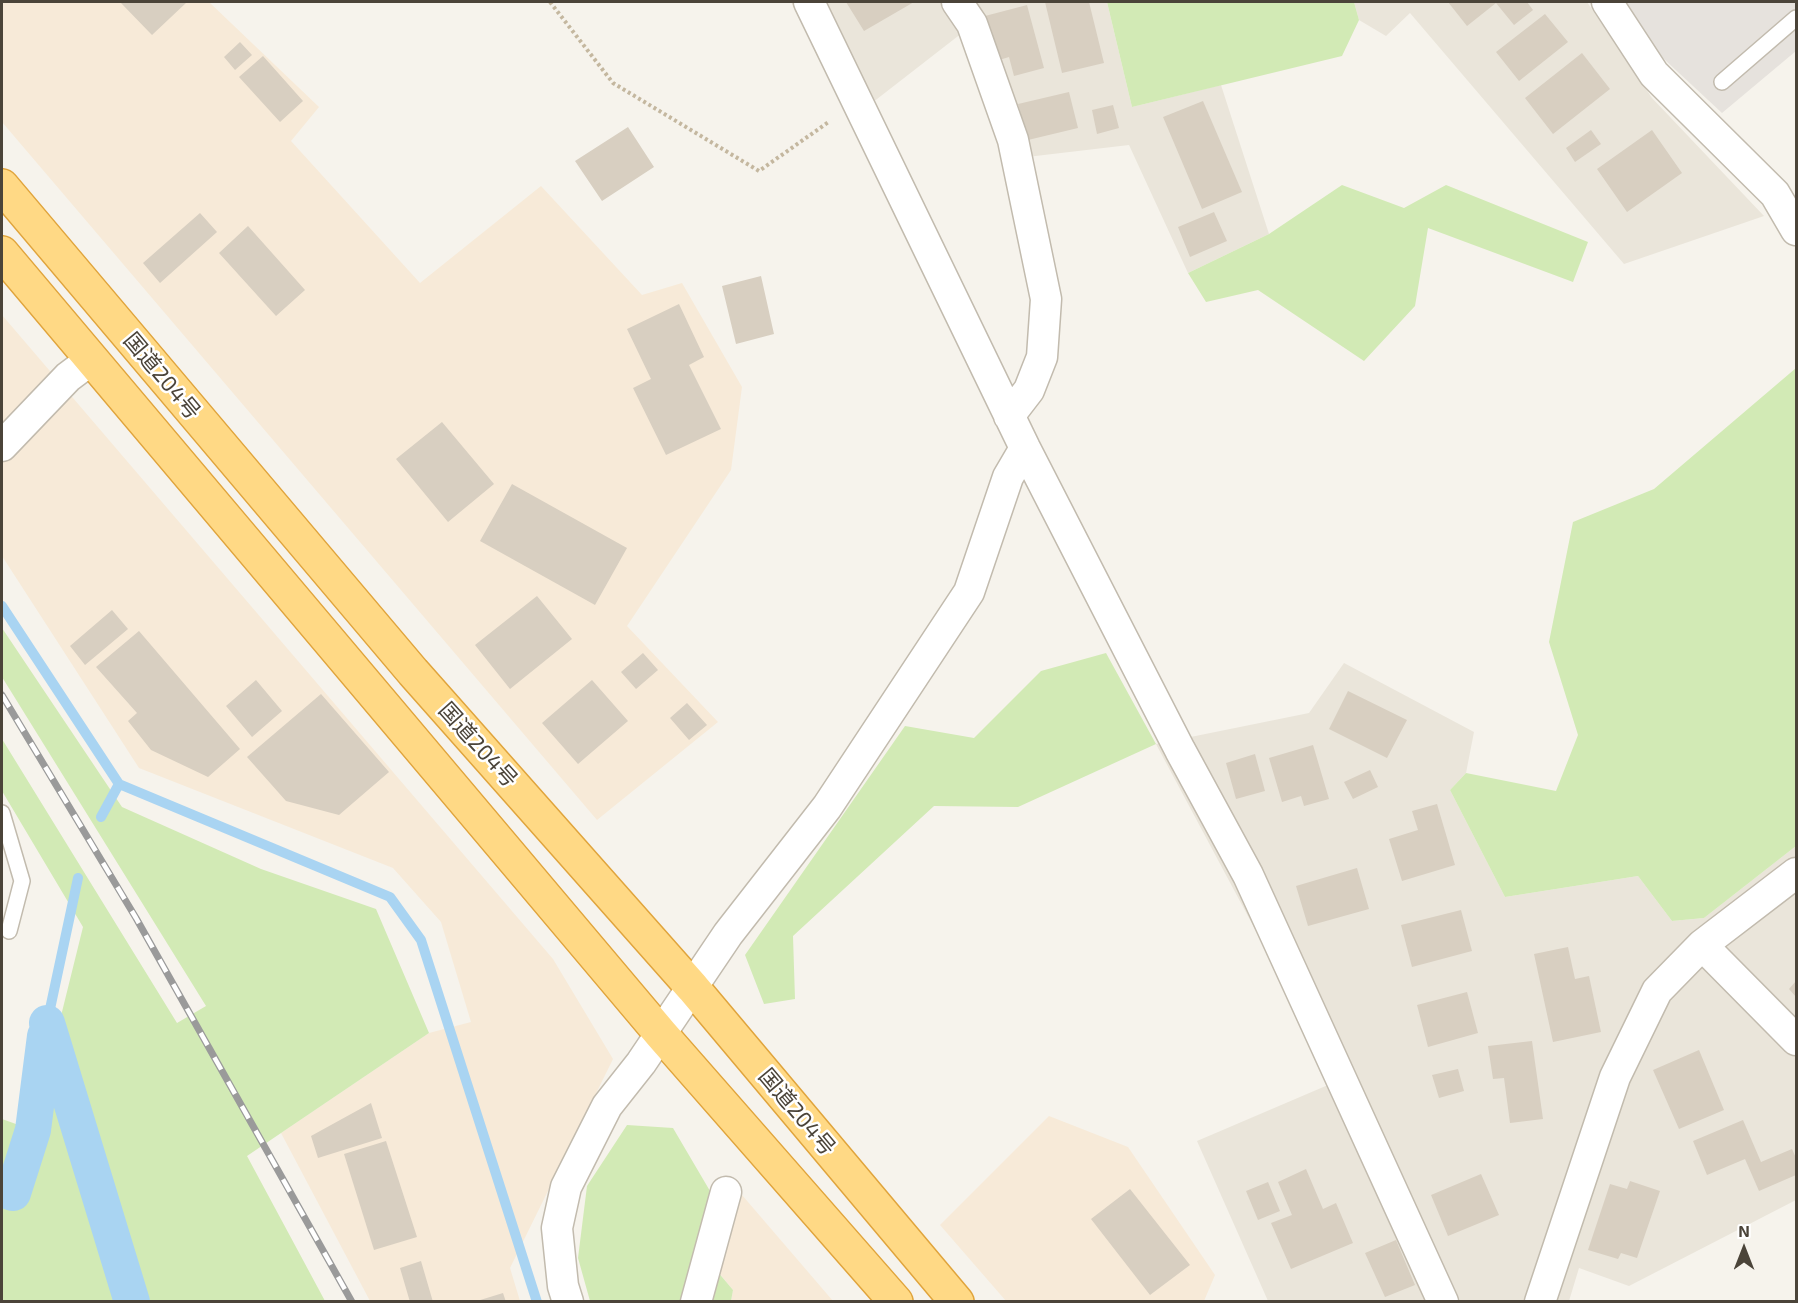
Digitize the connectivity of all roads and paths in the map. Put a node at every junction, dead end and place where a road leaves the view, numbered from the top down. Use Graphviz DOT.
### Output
graph roads {
  1 [pos="550,2"];
  2 [pos="809,2"];
  3 [pos="957,2"];
  4 [pos="1607,2"];
  5 [pos="1797,18"];
  6 [pos="1722,82"];
  7 [pos="857,102"];
  8 [pos="2,186"];
  9 [pos="1797,230"];
  10 [pos="2,253"];
  11 [pos="92,359"];
  12 [pos="1009,416"];
  13 [pos="2,446"];
  14 [pos="1025,448"];
  15 [pos="2,813"];
  16 [pos="1797,873"];
  17 [pos="9,931"];
  18 [pos="1701,945"];
  19 [pos="693,988"];
  20 [pos="661,1034"];
  21 [pos="1797,1040"];
  22 [pos="726,1192"];
  23 [pos="568,1302"];
  24 [pos="696,1302"];
  25 [pos="896,1302"];
  26 [pos="957,1302"];
  27 [pos="1443,1302"];
  28 [pos="1540,1302"];
  1 -- 7 [label="path"];
  2 -- 7 [label="street"];
  3 -- 12 [label="street"];
  4 -- 9 [label="street"];
  5 -- 6 [label="lane"];
  7 -- 12 [label="street"];
  8 -- 19 [label="highway, 国道204号"];
  10 -- 11 [label="highway, 国道204号"];
  11 -- 13 [label="street"];
  11 -- 20 [label="highway, 国道204号"];
  12 -- 14 [label="street"];
  14 -- 19 [label="street"];
  14 -- 27 [label="street"];
  15 -- 17 [label="lane"];
  16 -- 18 [label="street"];
  18 -- 21 [label="street"];
  18 -- 28 [label="street"];
  19 -- 20 [label="street"];
  19 -- 26 [label="highway, 国道204号"];
  20 -- 23 [label="street"];
  20 -- 25 [label="highway, 国道204号"];
  22 -- 24 [label="street"];
}
